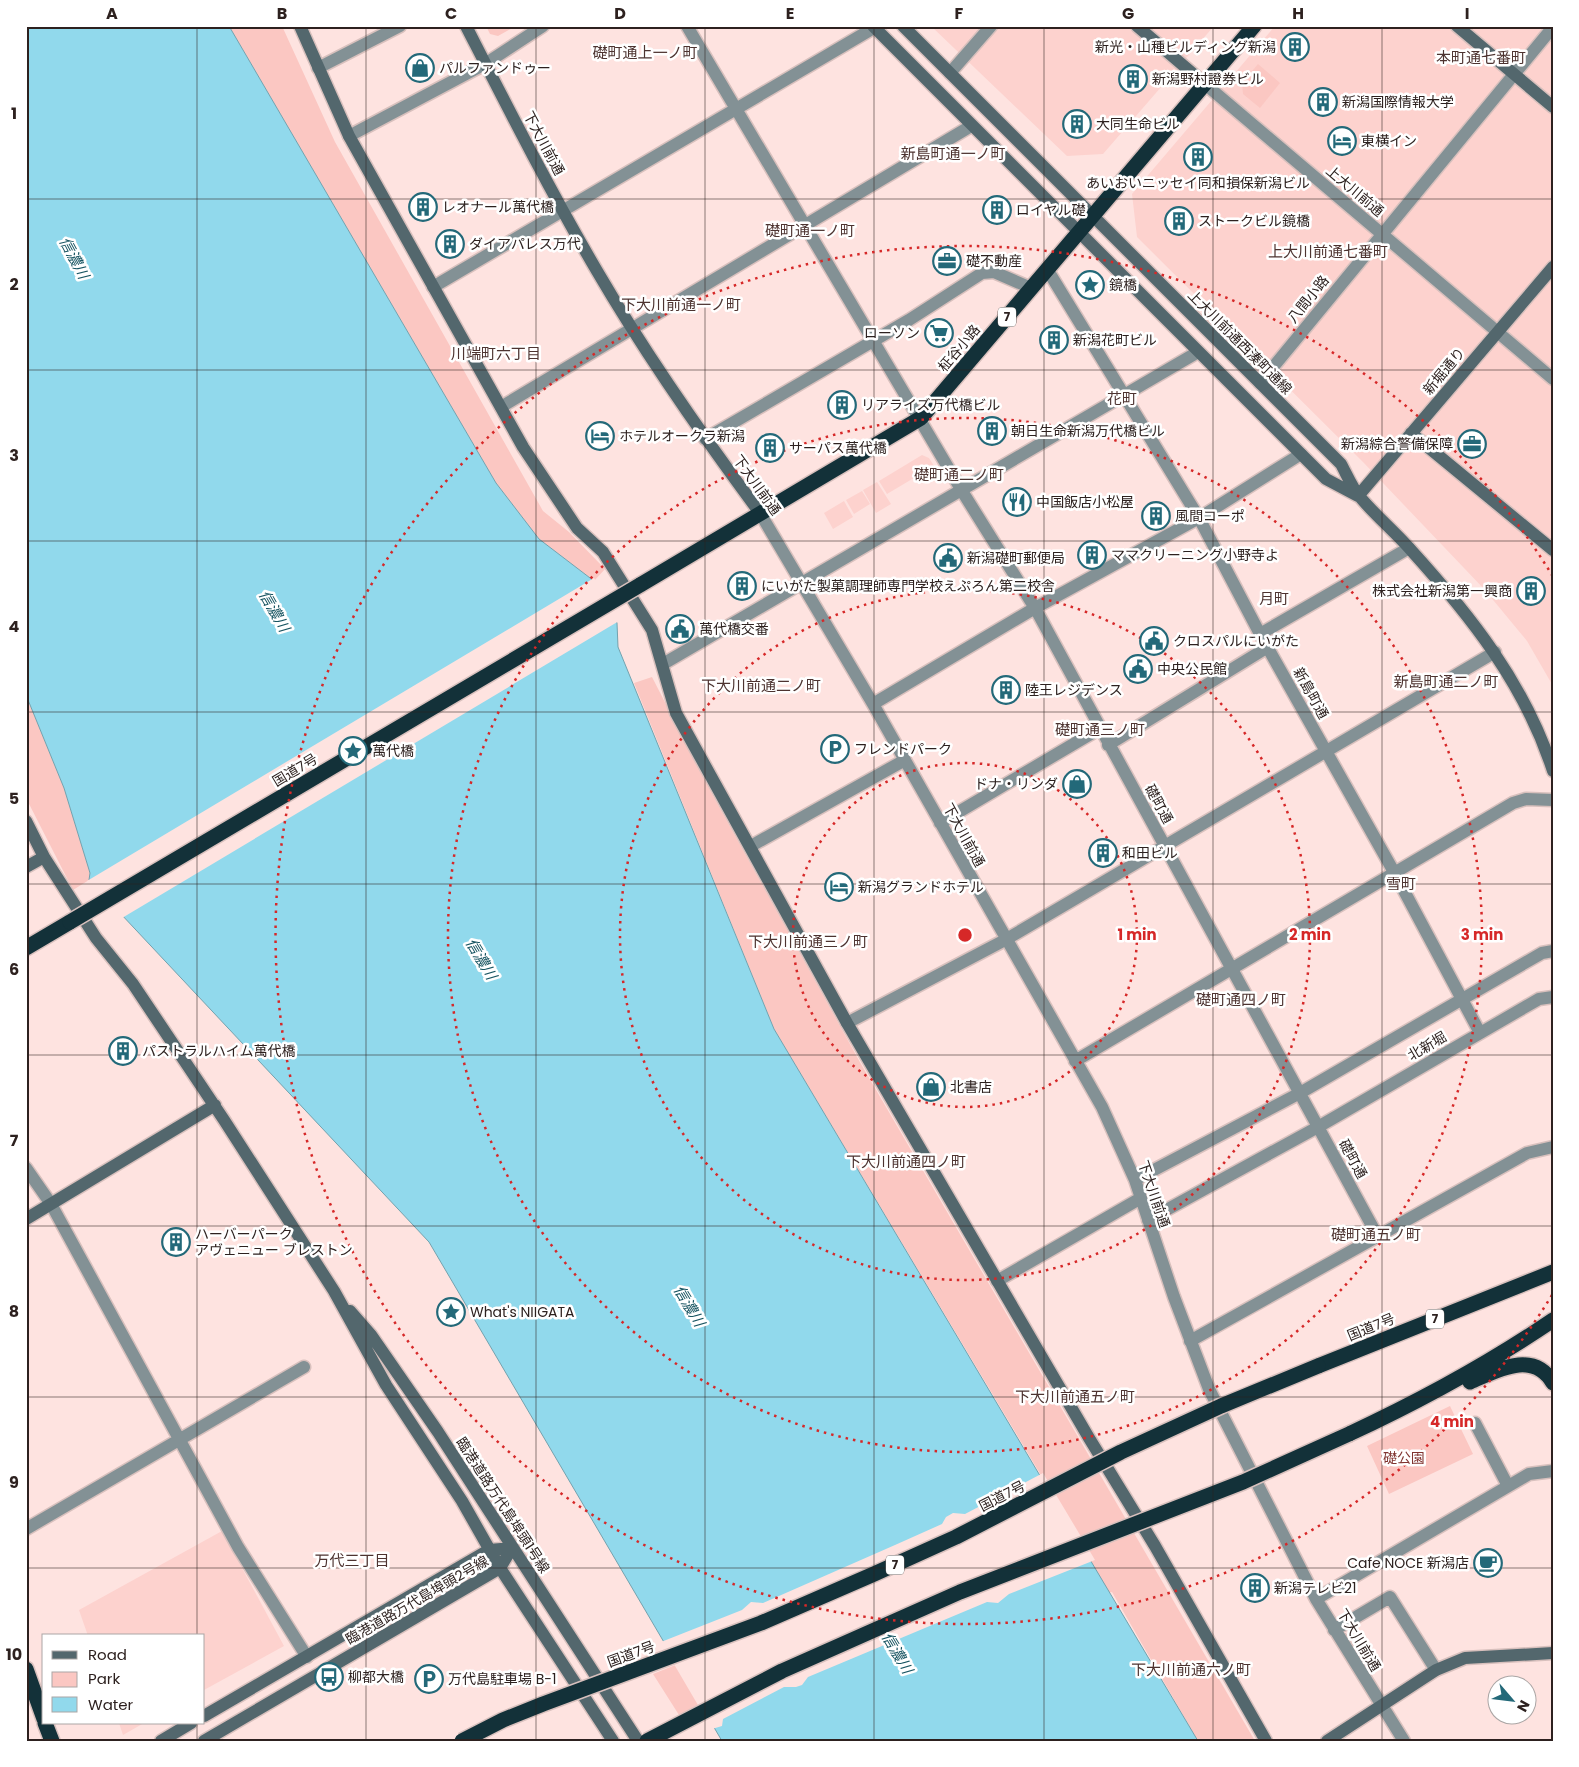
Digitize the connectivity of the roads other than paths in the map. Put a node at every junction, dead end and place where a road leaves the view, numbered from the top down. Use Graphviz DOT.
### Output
graph roads {
  1 [pos="300,26"];
  2 [pos="400,26"];
  3 [pos="466,26"];
  4 [pos="543,26"];
  5 [pos="687,26"];
  6 [pos="903,26"];
  7 [pos="991,26"];
  8 [pos="1137,26"];
  9 [pos="1254,26"];
  10 [pos="1457,26"];
  11 [pos="875,27"];
  12 [pos="1553,27"];
  13 [pos="485,64"];
  14 [pos="318,68"];
  15 [pos="950,73"];
  16 [pos="1514,74"];
  17 [pos="1205,84"];
  18 [pos="1553,106"];
  19 [pos="737,109"];
  20 [pos="971,126"];
  21 [pos="349,136"];
  22 [pos="564,211"];
  23 [pos="1093,216"];
  24 [pos="806,225"];
  25 [pos="1078,233"];
  26 [pos="1381,234"];
  27 [pos="1553,266"];
  28 [pos="1047,269"];
  29 [pos="433,287"];
  30 [pos="1031,288"];
  31 [pos="632,329"];
  32 [pos="1497,332"];
  33 [pos="874,340"];
  34 [pos="1198,352"];
  35 [pos="1553,379"];
  36 [pos="1260,383"];
  37 [pos="1125,396"];
  38 [pos="500,408"];
  39 [pos="921,418"];
  40 [pos="1411,433"];
  41 [pos="705,439"];
  42 [pos="1301,454"];
  43 [pos="962,491"];
  44 [pos="1358,496"];
  45 [pos="760,513"];
  46 [pos="1199,518"];
  47 [pos="1409,548"];
  48 [pos="1553,550"];
  49 [pos="640,584"];
  50 [pos="804,584"];
  51 [pos="1035,608"];
  52 [pos="1260,634"];
  53 [pos="1268,647"];
  54 [pos="1495,652"];
  55 [pos="663,664"];
  56 [pos="873,704"];
  57 [pos="1099,729"];
  58 [pos="1108,745"];
  59 [pos="1326,752"];
  60 [pos="905,760"];
  61 [pos="1553,771"];
  62 [pos="1553,800"];
  63 [pos="26,821"];
  64 [pos="940,823"];
  65 [pos="751,846"];
  66 [pos="1165,846"];
  67 [pos="44,856"];
  68 [pos="26,867"];
  69 [pos="1394,872"];
  70 [pos="1005,940"];
  71 [pos="26,948"];
  72 [pos="1553,951"];
  73 [pos="1232,967"];
  74 [pos="1553,997"];
  75 [pos="1462,998"];
  76 [pos="847,1023"];
  77 [pos="1480,1033"];
  78 [pos="1075,1061"];
  79 [pos="1300,1093"];
  80 [pos="215,1104"];
  81 [pos="1318,1127"];
  82 [pos="1553,1147"];
  83 [pos="26,1168"];
  84 [pos="1135,1180"];
  85 [pos="1141,1198"];
  86 [pos="51,1204"];
  87 [pos="26,1219"];
  88 [pos="1148,1220"];
  89 [pos="1377,1235"];
  90 [pos="1553,1272"];
  91 [pos="998,1281"];
  92 [pos="334,1291"];
  93 [pos="1553,1320"];
  94 [pos="1190,1341"];
  95 [pos="304,1367"];
  96 [pos="1553,1383"];
  97 [pos="1405,1408"];
  98 [pos="1475,1423"];
  99 [pos="178,1440"];
  100 [pos="1553,1471"];
  101 [pos="1508,1486"];
  102 [pos="26,1529"];
  103 [pos="512,1548"];
  104 [pos="489,1550"];
  105 [pos="500,1568"];
  106 [pos="1316,1598"];
  107 [pos="1334,1630"];
  108 [pos="1553,1653"];
  109 [pos="307,1657"];
  110 [pos="1436,1670"];
  111 [pos="27,1675"];
  112 [pos="1382,1706"];
  113 [pos="42,1713"];
  114 [pos="205,1715"];
  115 [pos="46,1724"];
  116 [pos="189,1724"];
  117 [pos="52,1741"];
  118 [pos="161,1741"];
  119 [pos="204,1741"];
  120 [pos="462,1741"];
  121 [pos="614,1741"];
  122 [pos="638,1741"];
  123 [pos="648,1741"];
  124 [pos="1266,1741"];
  125 [pos="1328,1741"];
  126 [pos="1404,1741"];
  1 -- 14 [label="street"];
  2 -- 14 [label="street"];
  3 -- 13 [label="street, 下大川前通"];
  4 -- 13 [label="street"];
  5 -- 19 [label="street, 礎町通"];
  6 -- 15 [label="street, 上大川前通西湊町通線"];
  7 -- 15 [label="street"];
  8 -- 17 [label="street, 上大川前通"];
  9 -- 17 [label="highway, 柾谷小路 / 7"];
  10 -- 16 [label="street"];
  11 -- 19 [label="street"];
  11 -- 20 [label="street, 上大川前通西湊町通線"];
  12 -- 16 [label="street, 八間小路"];
  13 -- 21 [label="street"];
  13 -- 22 [label="street, 下大川前通"];
  14 -- 21 [label="street"];
  15 -- 23 [label="street, 上大川前通西湊町通線"];
  16 -- 18 [label="street"];
  16 -- 26 [label="street, 八間小路"];
  17 -- 23 [label="highway, 柾谷小路 / 7"];
  17 -- 26 [label="street, 上大川前通"];
  19 -- 22 [label="street"];
  19 -- 24 [label="street, 礎町通"];
  20 -- 24 [label="street"];
  20 -- 25 [label="street, 上大川前通西湊町通線"];
  21 -- 29 [label="street"];
  22 -- 29 [label="street"];
  22 -- 31 [label="street, 下大川前通"];
  23 -- 25 [label="highway, 柾谷小路 / 7"];
  23 -- 36 [label="street, 上大川前通西湊町通線"];
  24 -- 31 [label="street"];
  24 -- 33 [label="street, 礎町通"];
  25 -- 28 [label="highway, 柾谷小路 / 7"];
  25 -- 34 [label="street, 上大川前通西湊町通線"];
  26 -- 32 [label="street, 上大川前通"];
  26 -- 36 [label="street, 八間小路"];
  27 -- 32 [label="street, 新堀通り"];
  28 -- 30 [label="highway, 柾谷小路 / 7"];
  28 -- 37 [label="street, 新島町通"];
  29 -- 38 [label="street"];
  30 -- 33 [label="street"];
  30 -- 39 [label="highway, 柾谷小路 / 7"];
  31 -- 38 [label="street"];
  31 -- 41 [label="street, 下大川前通"];
  32 -- 35 [label="street, 上大川前通"];
  32 -- 40 [label="street, 新堀通り"];
  33 -- 39 [label="street, 礎町通"];
  33 -- 41 [label="street"];
  34 -- 37 [label="street"];
  34 -- 42 [label="street, 上大川前通西湊町通線"];
  36 -- 44 [label="street, 上大川前通西湊町通線"];
  37 -- 43 [label="street"];
  37 -- 46 [label="street, 新島町通"];
  38 -- 55 [label="street"];
  39 -- 43 [label="street, 礎町通"];
  39 -- 45 [label="highway, 柾谷小路 / 7"];
  40 -- 44 [label="street, 新堀通り"];
  40 -- 48 [label="street"];
  41 -- 45 [label="street, 下大川前通"];
  42 -- 44 [label="street, 上大川前通西湊町通線"];
  42 -- 46 [label="street"];
  43 -- 50 [label="street"];
  43 -- 51 [label="street, 礎町通"];
  44 -- 47 [label="street, 上大川前通西湊町通線"];
  45 -- 49 [label="highway, 柾谷小路 / 7"];
  45 -- 50 [label="street, 下大川前通"];
  46 -- 51 [label="street"];
  46 -- 52 [label="street, 新島町通"];
  47 -- 52 [label="street"];
  47 -- 54 [label="street, 上大川前通西湊町通線"];
  49 -- 71 [label="highway, 国道7号 / 7, bridge"];
  50 -- 55 [label="street"];
  50 -- 56 [label="street, 下大川前通"];
  51 -- 56 [label="street"];
  51 -- 57 [label="street, 礎町通"];
  52 -- 53 [label="street, 新島町通"];
  53 -- 58 [label="street"];
  53 -- 59 [label="street, 新島町通"];
  54 -- 59 [label="street"];
  54 -- 61 [label="street, 上大川前通西湊町通線"];
  55 -- 65 [label="street"];
  56 -- 60 [label="street, 下大川前通"];
  57 -- 58 [label="street, 礎町通"];
  57 -- 64 [label="street"];
  58 -- 66 [label="street, 礎町通"];
  59 -- 66 [label="street"];
  59 -- 69 [label="street, 新島町通"];
  60 -- 64 [label="street, 下大川前通"];
  60 -- 65 [label="street"];
  62 -- 69 [label="street"];
  63 -- 67 [label="street, 臨港道路万代島埠頭1号線"];
  64 -- 70 [label="street, 下大川前通"];
  65 -- 76 [label="street"];
  66 -- 70 [label="street"];
  66 -- 73 [label="street, 礎町通"];
  67 -- 68 [label="street"];
  67 -- 80 [label="street, 臨港道路万代島埠頭1号線"];
  69 -- 73 [label="street"];
  69 -- 75 [label="street, 新島町通"];
  70 -- 76 [label="street"];
  70 -- 78 [label="street, 下大川前通"];
  72 -- 75 [label="street"];
  73 -- 78 [label="street"];
  73 -- 79 [label="street, 礎町通"];
  74 -- 77 [label="street, 北新堀"];
  75 -- 77 [label="street, 新島町通"];
  75 -- 79 [label="street"];
  76 -- 91 [label="street"];
  77 -- 81 [label="street, 北新堀"];
  78 -- 84 [label="street, 下大川前通"];
  79 -- 81 [label="street, 礎町通"];
  79 -- 84 [label="street"];
  80 -- 86 [label="street"];
  80 -- 92 [label="street, 臨港道路万代島埠頭1号線"];
  81 -- 88 [label="street, 北新堀"];
  81 -- 89 [label="street, 礎町通"];
  82 -- 89 [label="street"];
  83 -- 86 [label="street"];
  84 -- 85 [label="street, 下大川前通"];
  85 -- 88 [label="street, 下大川前通"];
  85 -- 91 [label="street"];
  86 -- 87 [label="street"];
  86 -- 99 [label="street"];
  88 -- 94 [label="street, 下大川前通"];
  89 -- 94 [label="street"];
  90 -- 120 [label="highway, 国道7号 / 7, bridge"];
  91 -- 124 [label="street"];
  92 -- 103 [label="street, 臨港道路万代島埠頭1号線"];
  92 -- 104 [label="street, 臨港道路万代島埠頭1号線"];
  93 -- 97 [label="highway"];
  94 -- 106 [label="street, 下大川前通"];
  95 -- 99 [label="street"];
  96 -- 97 [label="highway"];
  97 -- 123 [label="highway, bridge"];
  98 -- 101 [label="street"];
  99 -- 102 [label="street"];
  99 -- 109 [label="street"];
  100 -- 101 [label="street"];
  101 -- 106 [label="street"];
  103 -- 104 [label="street, 臨港道路万代島埠頭2号線"];
  103 -- 105 [label="street, 臨港道路万代島埠頭2号線"];
  103 -- 122 [label="street, 臨港道路万代島埠頭1号線"];
  104 -- 105 [label="street, 臨港道路万代島埠頭1号線"];
  104 -- 109 [label="street, 臨港道路万代島埠頭2号線"];
  105 -- 119 [label="street, 臨港道路万代島埠頭2号線"];
  105 -- 121 [label="street, 臨港道路万代島埠頭1号線"];
  106 -- 107 [label="street, 下大川前通"];
  107 -- 110 [label="street"];
  107 -- 112 [label="street, 下大川前通"];
  108 -- 110 [label="street"];
  109 -- 114 [label="street, 臨港道路万代島埠頭2号線"];
  110 -- 112 [label="street"];
  111 -- 113 [label="highway"];
  112 -- 125 [label="street"];
  112 -- 126 [label="street, 下大川前通"];
  115 -- 117 [label="highway"];
  116 -- 118 [label="street"];
}
